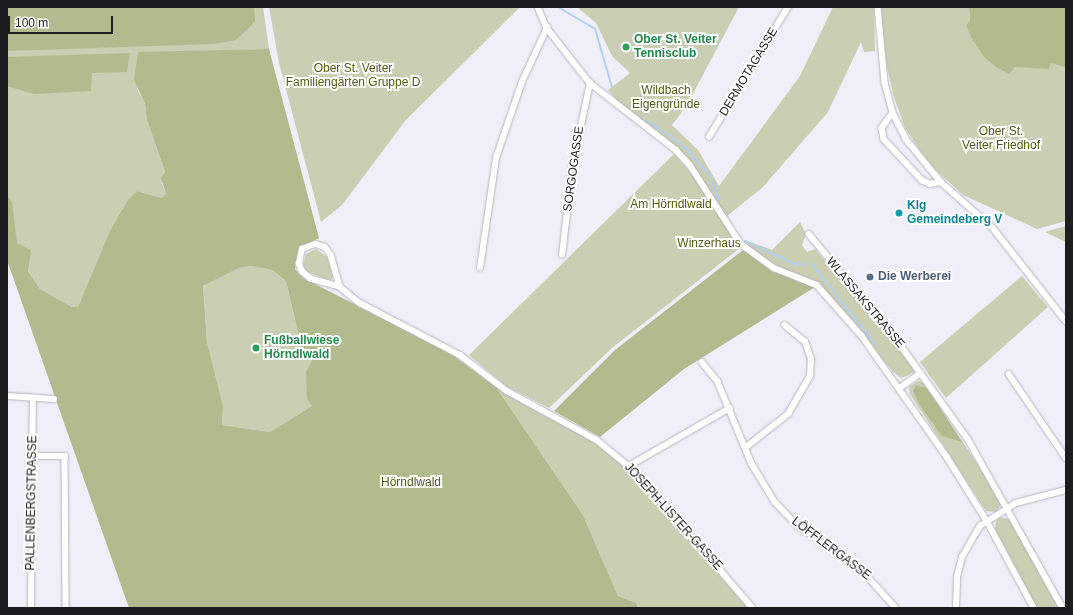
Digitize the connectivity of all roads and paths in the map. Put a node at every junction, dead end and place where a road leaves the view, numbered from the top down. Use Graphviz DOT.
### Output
graph roads {
  1 [pos="538,7"];
  2 [pos="788,7"];
  3 [pos="878,7"];
  4 [pos="547,28"];
  5 [pos="590,83"];
  6 [pos="893,113"];
  7 [pos="709,137"];
  8 [pos="941,182"];
  9 [pos="809,234"];
  10 [pos="562,255"];
  11 [pos="480,268"];
  12 [pos="340,287"];
  13 [pos="1066,320"];
  14 [pos="785,326"];
  15 [pos="702,362"];
  16 [pos="921,373"];
  17 [pos="1009,374"];
  18 [pos="901,387"];
  19 [pos="7,396"];
  20 [pos="33,398"];
  21 [pos="54,399"];
  22 [pos="730,408"];
  23 [pos="745,448"];
  24 [pos="33,456"];
  25 [pos="1066,458"];
  26 [pos="630,466"];
  27 [pos="1066,490"];
  28 [pos="1008,507"];
  29 [pos="987,521"];
  30 [pos="31,608"];
  31 [pos="66,608"];
  32 [pos="753,608"];
  33 [pos="896,608"];
  34 [pos="956,608"];
  35 [pos="1034,608"];
  36 [pos="1063,608"];
  1 -- 4 [label="street"];
  2 -- 7 [label="street, DERMOTAGASSE"];
  3 -- 6 [label="street"];
  4 -- 5 [label="street"];
  4 -- 11 [label="street"];
  5 -- 10 [label="street, SORGOGASSE"];
  5 -- 18 [label="street, WLASSAKSTRASSE"];
  6 -- 8 [label="street"];
  6 -- 8 [label="street"];
  8 -- 13 [label="street"];
  9 -- 16 [label="street, WLASSAKSTRASSE"];
  12 -- 12 [label="street, JOSEPH-LISTER-GASSE"];
  12 -- 26 [label="street, JOSEPH-LISTER-GASSE"];
  14 -- 23 [label="street"];
  15 -- 22 [label="street, LÖFFLERGASSE"];
  16 -- 18 [label="street"];
  16 -- 28 [label="street, WLASSAKSTRASSE"];
  17 -- 25 [label="street"];
  18 -- 29 [label="street, WLASSAKSTRASSE"];
  19 -- 20 [label="street"];
  20 -- 21 [label="street"];
  20 -- 24 [label="street, PALLENBERGSTRASSE"];
  22 -- 23 [label="street, LÖFFLERGASSE"];
  22 -- 26 [label="street"];
  23 -- 33 [label="street, LÖFFLERGASSE"];
  24 -- 30 [label="street, PALLENBERGSTRASSE"];
  24 -- 31 [label="street"];
  26 -- 32 [label="street, JOSEPH-LISTER-GASSE"];
  27 -- 28 [label="street"];
  28 -- 29 [label="street"];
  28 -- 36 [label="street, WLASSAKSTRASSE"];
  29 -- 34 [label="street"];
  29 -- 35 [label="street, WLASSAKSTRASSE"];
}
